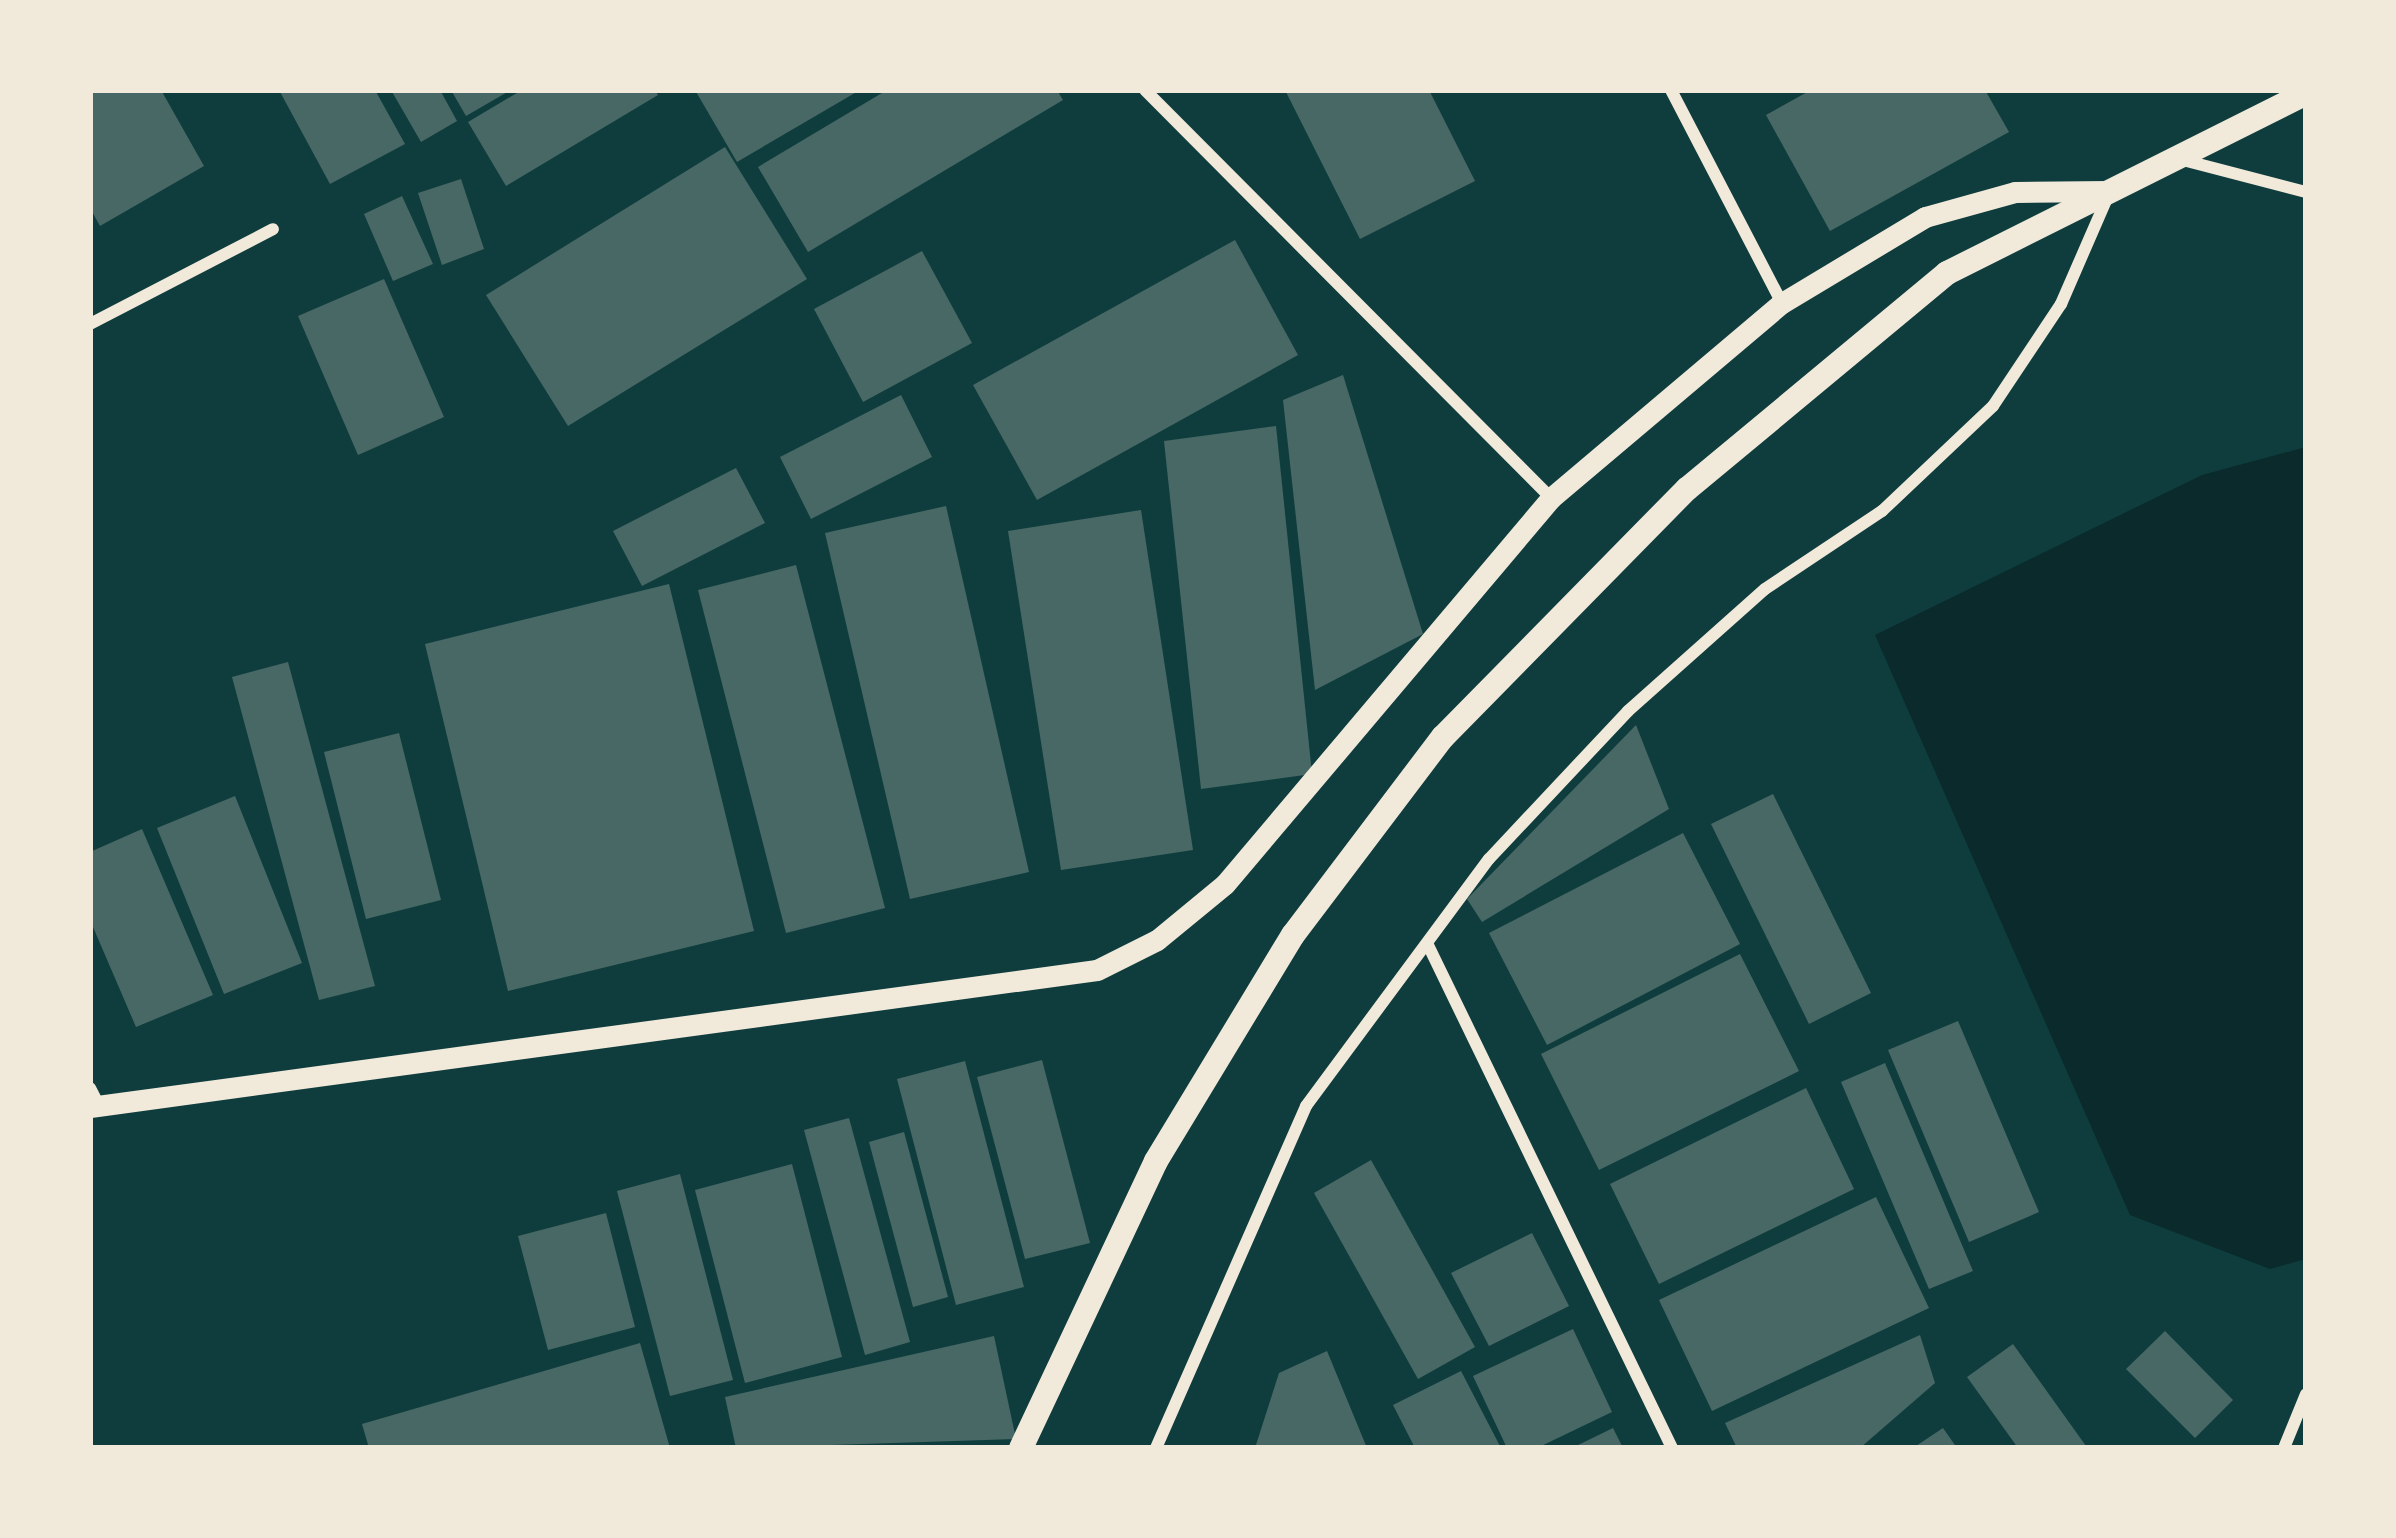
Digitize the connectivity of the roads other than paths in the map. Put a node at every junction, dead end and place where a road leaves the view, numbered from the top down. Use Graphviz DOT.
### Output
graph roads {
  1 [pos="1145,90"];
  2 [pos="1671,90"];
  3 [pos="2306,93"];
  4 [pos="2176,159"];
  5 [pos="2110,191"];
  6 [pos="2306,192"];
  7 [pos="273,229"];
  8 [pos="1782,302"];
  9 [pos="90,324"];
  10 [pos="1551,498"];
  11 [pos="1428,945"];
  12 [pos="93,1100"];
  13 [pos="2306,1394"];
  14 [pos="1022,1448"];
  15 [pos="1156,1448"];
  16 [pos="1672,1448"];
  17 [pos="2284,1448"];
  1 -- 10 [label="street"];
  2 -- 8 [label="street"];
  3 -- 4 [label="main road"];
  4 -- 5 [label="main road"];
  4 -- 6 [label="street"];
  5 -- 8 [label="street"];
  5 -- 11 [label="street"];
  5 -- 14 [label="main road"];
  7 -- 9 [label="street"];
  8 -- 10 [label="street"];
  10 -- 12 [label="street"];
  11 -- 15 [label="street"];
  11 -- 16 [label="street"];
  13 -- 17 [label="street"];
}
